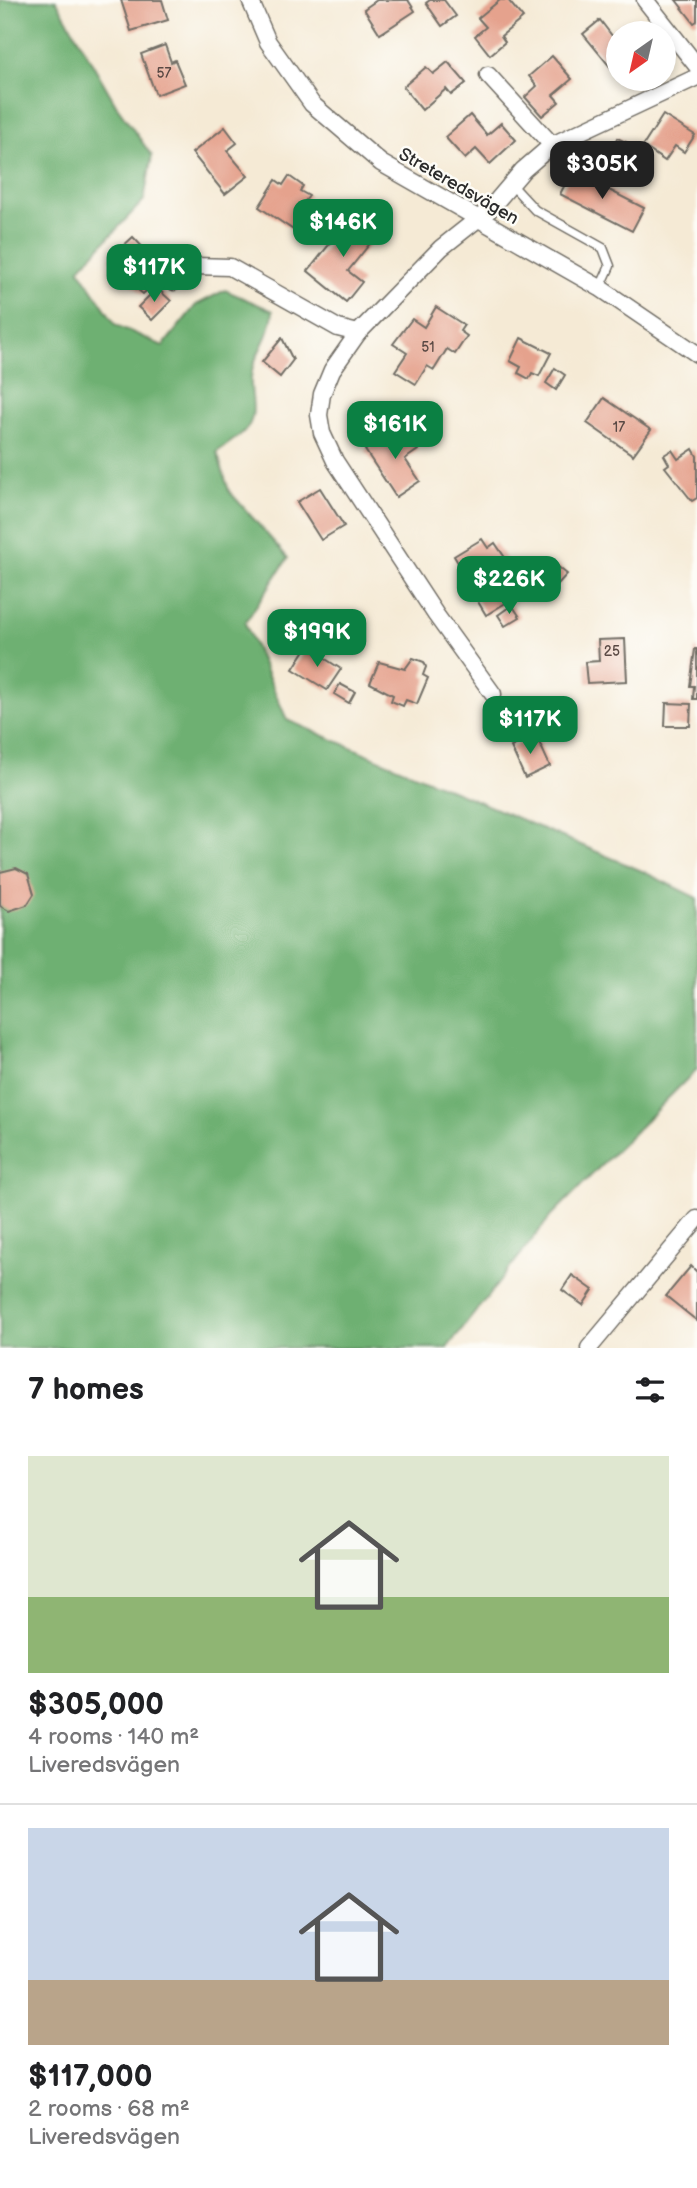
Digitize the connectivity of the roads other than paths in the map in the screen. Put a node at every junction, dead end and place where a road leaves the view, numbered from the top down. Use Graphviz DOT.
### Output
graph roads {
  1 [pos="250,0"];
  2 [pos="645,0"];
  3 [pos="697,66"];
  4 [pos="488,75"];
  5 [pos="697,77"];
  6 [pos="552,145"];
  7 [pos="510,183"];
  8 [pos="477,219"];
  9 [pos="174,282"];
  10 [pos="600,288"];
  11 [pos="358,333"];
  12 [pos="697,354"];
  13 [pos="493,694"];
  14 [pos="697,1219"];
  15 [pos="589,1348"];
  1 -- 8 [label="street, Streteredsvägen"];
  2 -- 3 [label="street"];
  4 -- 6 [label="street"];
  5 -- 6 [label="street"];
  6 -- 7 [label="street"];
  7 -- 8 [label="street"];
  7 -- 10 [label="lane"];
  8 -- 10 [label="street, Streteredsvägen"];
  8 -- 11 [label="street"];
  9 -- 11 [label="street"];
  10 -- 12 [label="street, Streteredsvägen"];
  11 -- 13 [label="street"];
  14 -- 15 [label="street"];
}
